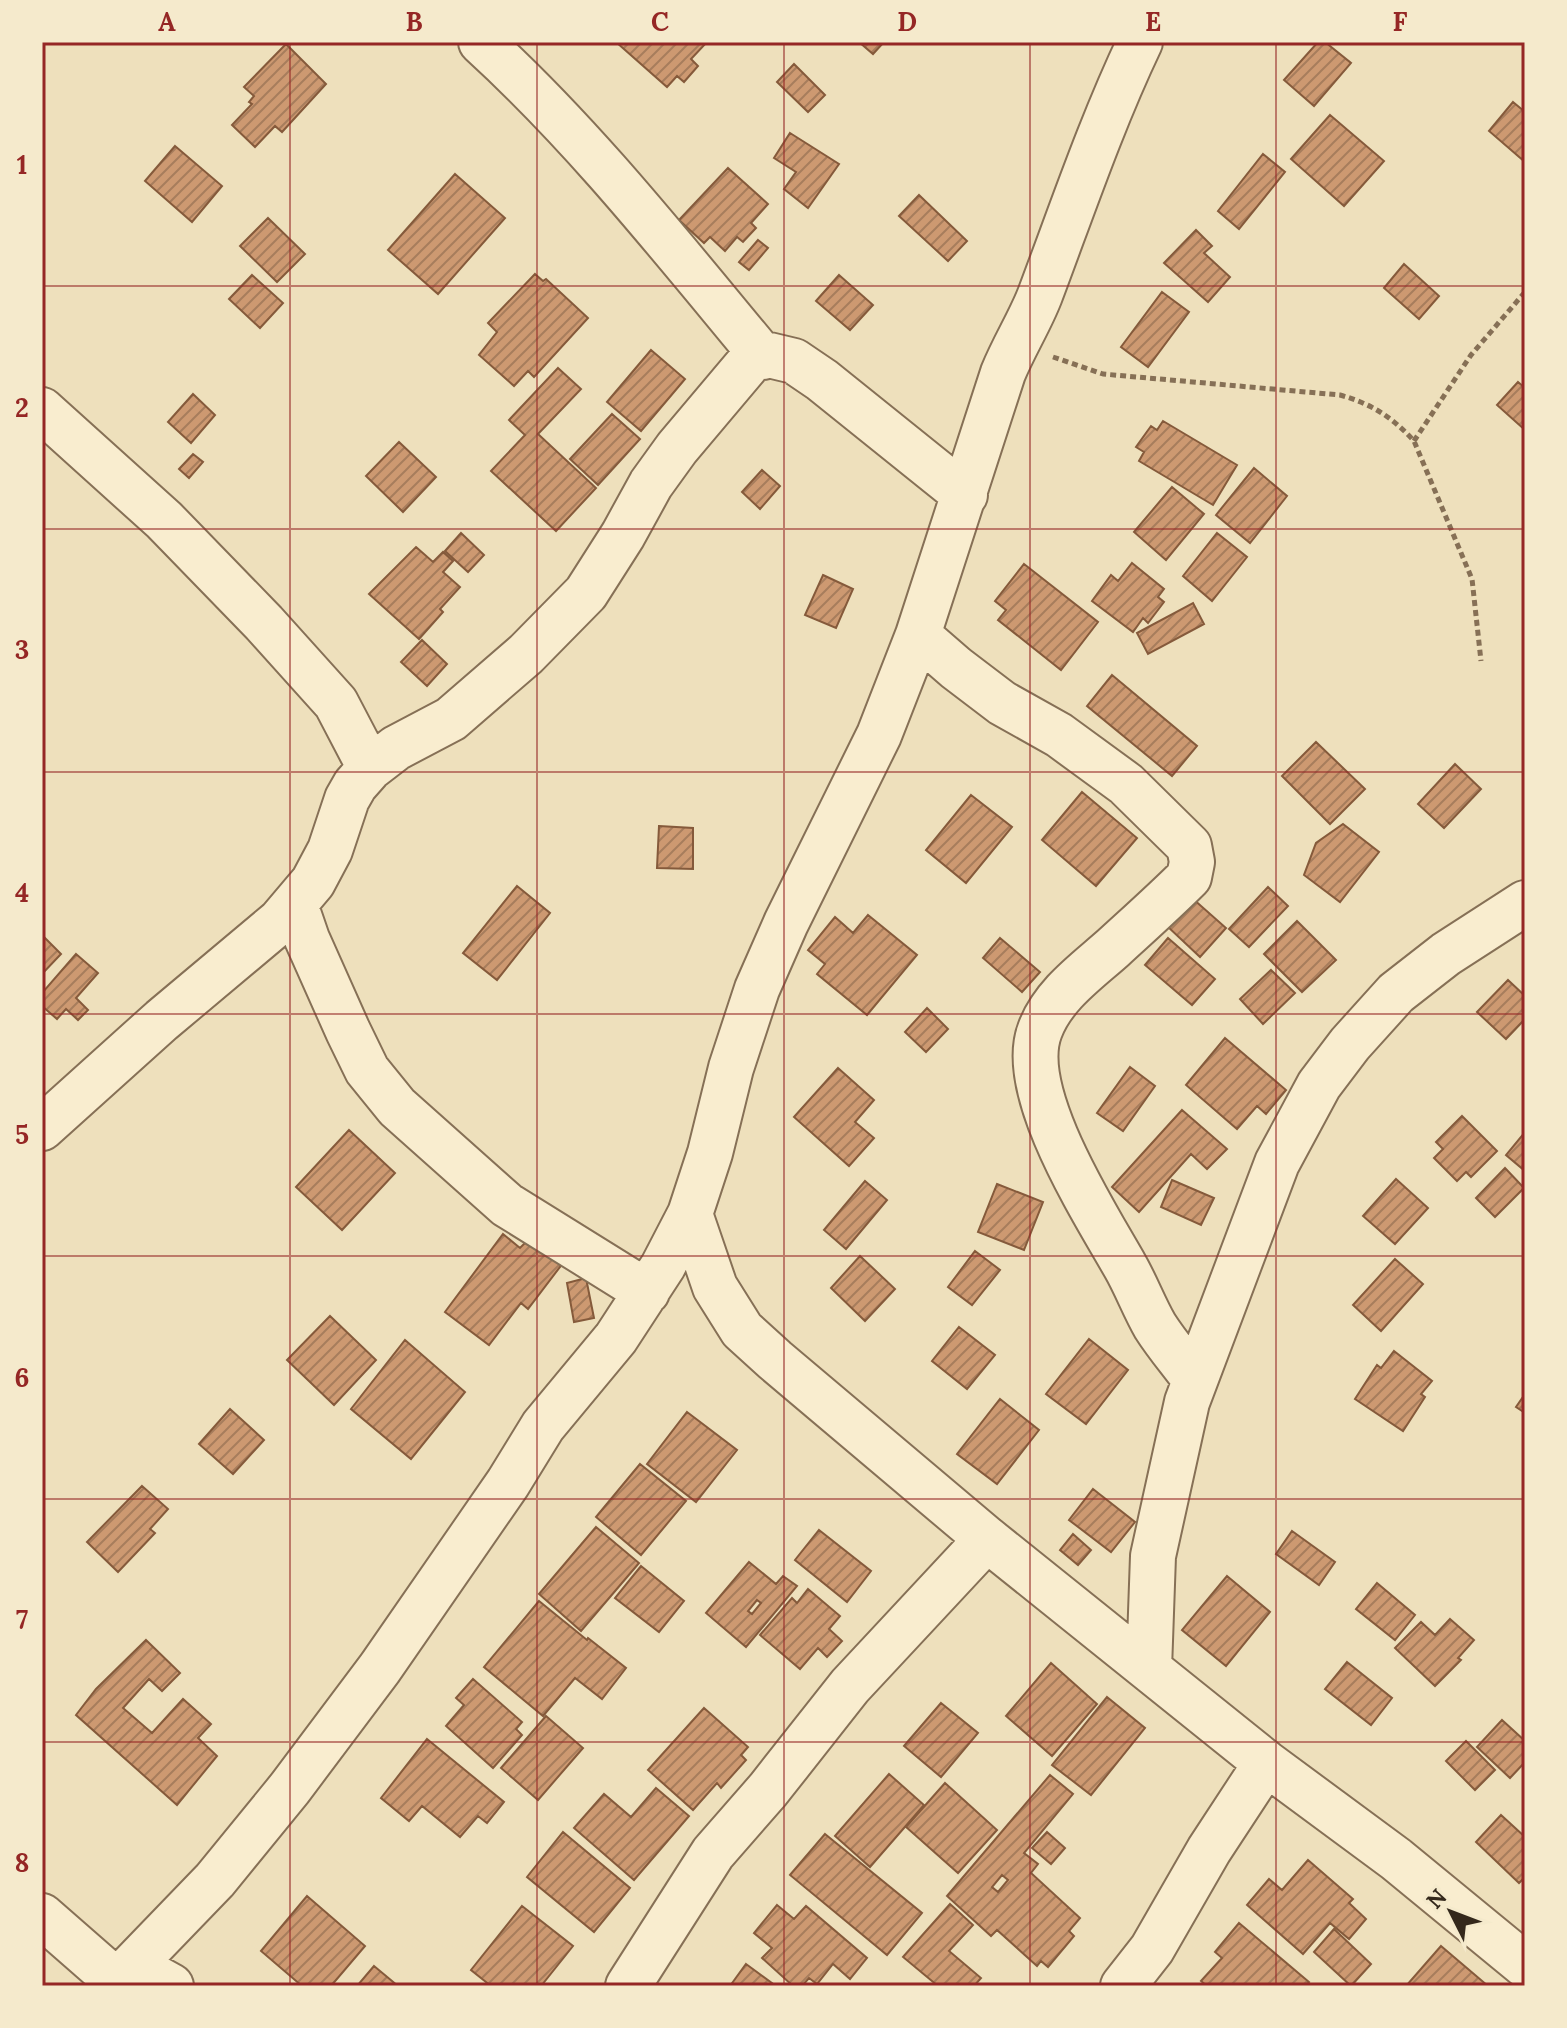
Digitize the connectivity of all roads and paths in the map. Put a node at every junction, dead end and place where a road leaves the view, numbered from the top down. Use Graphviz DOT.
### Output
graph roads {
  1 [pos="481,42"];
  2 [pos="1140,42"];
  3 [pos="1525,292"];
  4 [pos="1014,346"];
  5 [pos="763,357"];
  6 [pos="42,410"];
  7 [pos="1414,441"];
  8 [pos="965,495"];
  9 [pos="918,635"];
  10 [pos="1481,661"];
  11 [pos="370,768"];
  12 [pos="1525,903"];
  13 [pos="295,904"];
  14 [pos="42,1128"];
  15 [pos="690,1214"];
  16 [pos="647,1292"];
  17 [pos="1195,1380"];
  18 [pos="987,1539"];
  19 [pos="1149,1669"];
  20 [pos="1266,1763"];
  21 [pos="42,1916"];
  22 [pos="1525,1965"];
  23 [pos="126,1979"];
  24 [pos="171,1986"];
  25 [pos="628,1986"];
  26 [pos="1123,1986"];
  1 -- 5 [label="street"];
  2 -- 4 [label="street"];
  3 -- 7 [label="path"];
  4 -- 7 [label="path"];
  4 -- 8 [label="street"];
  5 -- 8 [label="street"];
  5 -- 11 [label="street"];
  6 -- 11 [label="street"];
  7 -- 10 [label="path"];
  8 -- 9 [label="street"];
  9 -- 15 [label="street"];
  9 -- 17 [label="street"];
  11 -- 13 [label="street"];
  12 -- 17 [label="street"];
  13 -- 14 [label="street"];
  13 -- 16 [label="street"];
  15 -- 16 [label="street"];
  15 -- 18 [label="street"];
  16 -- 23 [label="street"];
  17 -- 19 [label="street"];
  18 -- 19 [label="street"];
  18 -- 25 [label="street"];
  19 -- 20 [label="street"];
  20 -- 22 [label="street"];
  20 -- 26 [label="street"];
  21 -- 23 [label="street"];
  23 -- 24 [label="street"];
}
